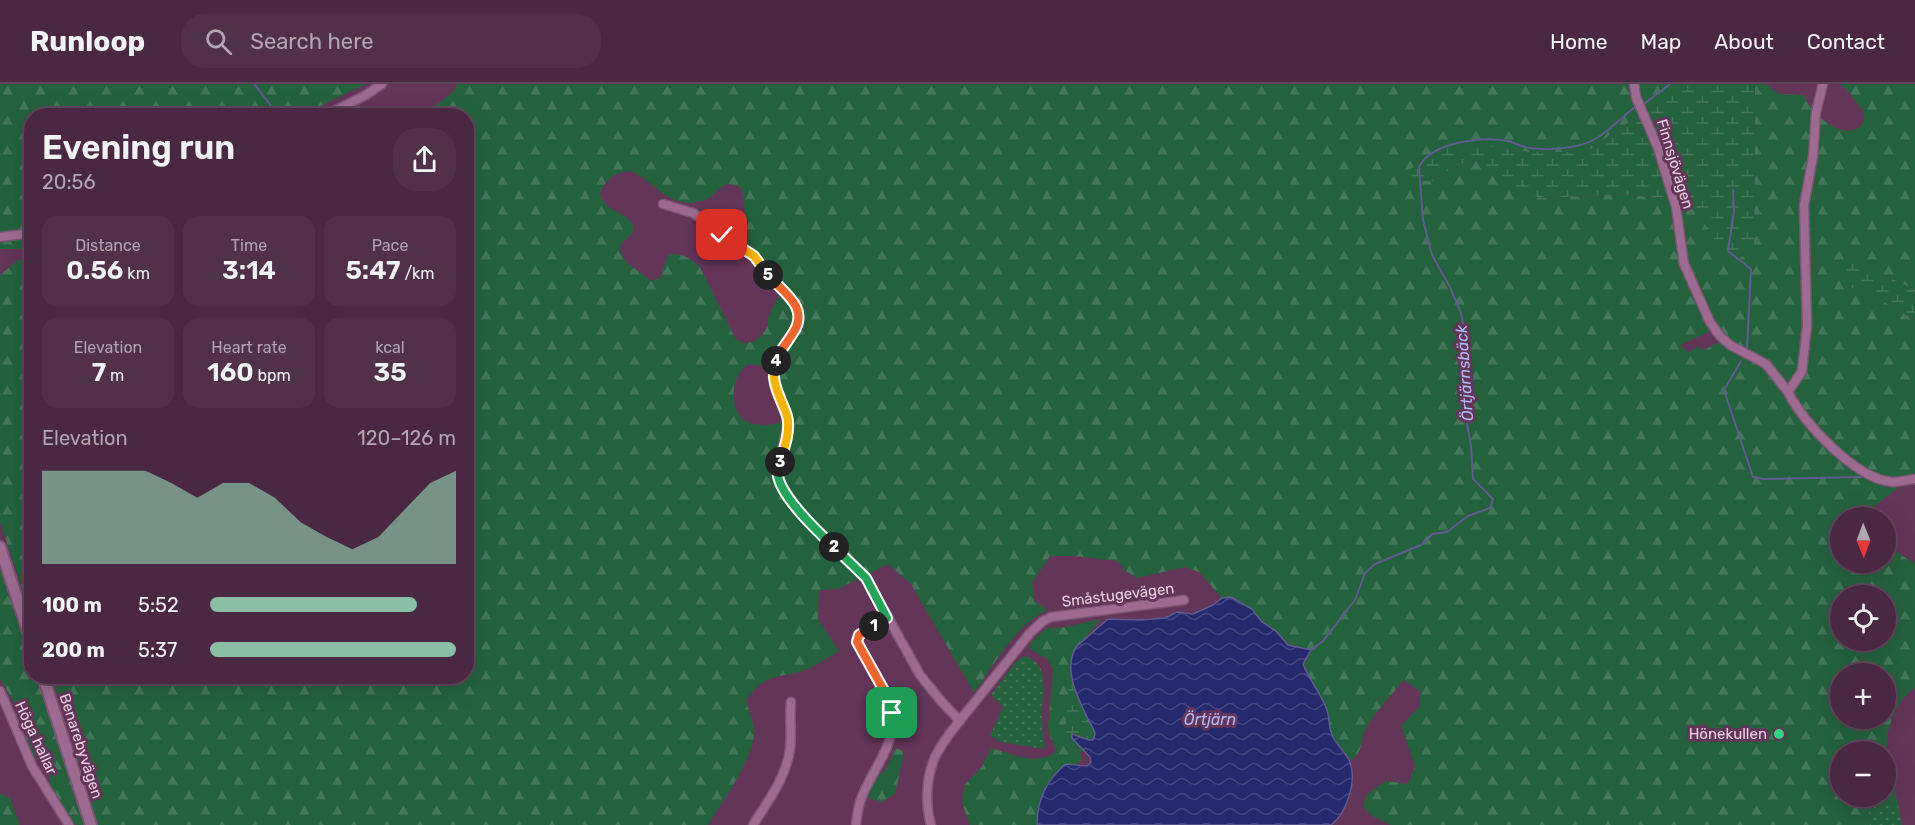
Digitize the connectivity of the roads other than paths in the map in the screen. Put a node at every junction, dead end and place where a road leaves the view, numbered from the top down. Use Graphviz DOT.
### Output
graph roads {
  1 [pos="382,84"];
  2 [pos="1634,84"];
  3 [pos="1823,84"];
  4 [pos="337,108"];
  5 [pos="663,204"];
  6 [pos="24,234"];
  7 [pos="0,237"];
  8 [pos="1788,392"];
  9 [pos="1915,479"];
  10 [pos="0,547"];
  11 [pos="1184,600"];
  12 [pos="887,618"];
  13 [pos="24,619"];
  14 [pos="46,684"];
  15 [pos="0,691"];
  16 [pos="791,702"];
  17 [pos="960,720"];
  18 [pos="69,825"];
  19 [pos="91,825"];
  20 [pos="753,825"];
  21 [pos="856,825"];
  22 [pos="931,825"];
  1 -- 4 [label="street"];
  2 -- 8 [label="street, Finnsjövägen"];
  3 -- 8 [label="street"];
  5 -- 12 [label="street"];
  6 -- 7 [label="street"];
  8 -- 9 [label="street, Finnsjövägen"];
  10 -- 13 [label="street"];
  11 -- 17 [label="street, Småstugevägen"];
  12 -- 17 [label="street"];
  12 -- 21 [label="street"];
  14 -- 19 [label="street, Benarebyvägen"];
  15 -- 18 [label="street, Höga hallar"];
  16 -- 20 [label="street"];
  17 -- 22 [label="street, Småstugevägen"];
}
